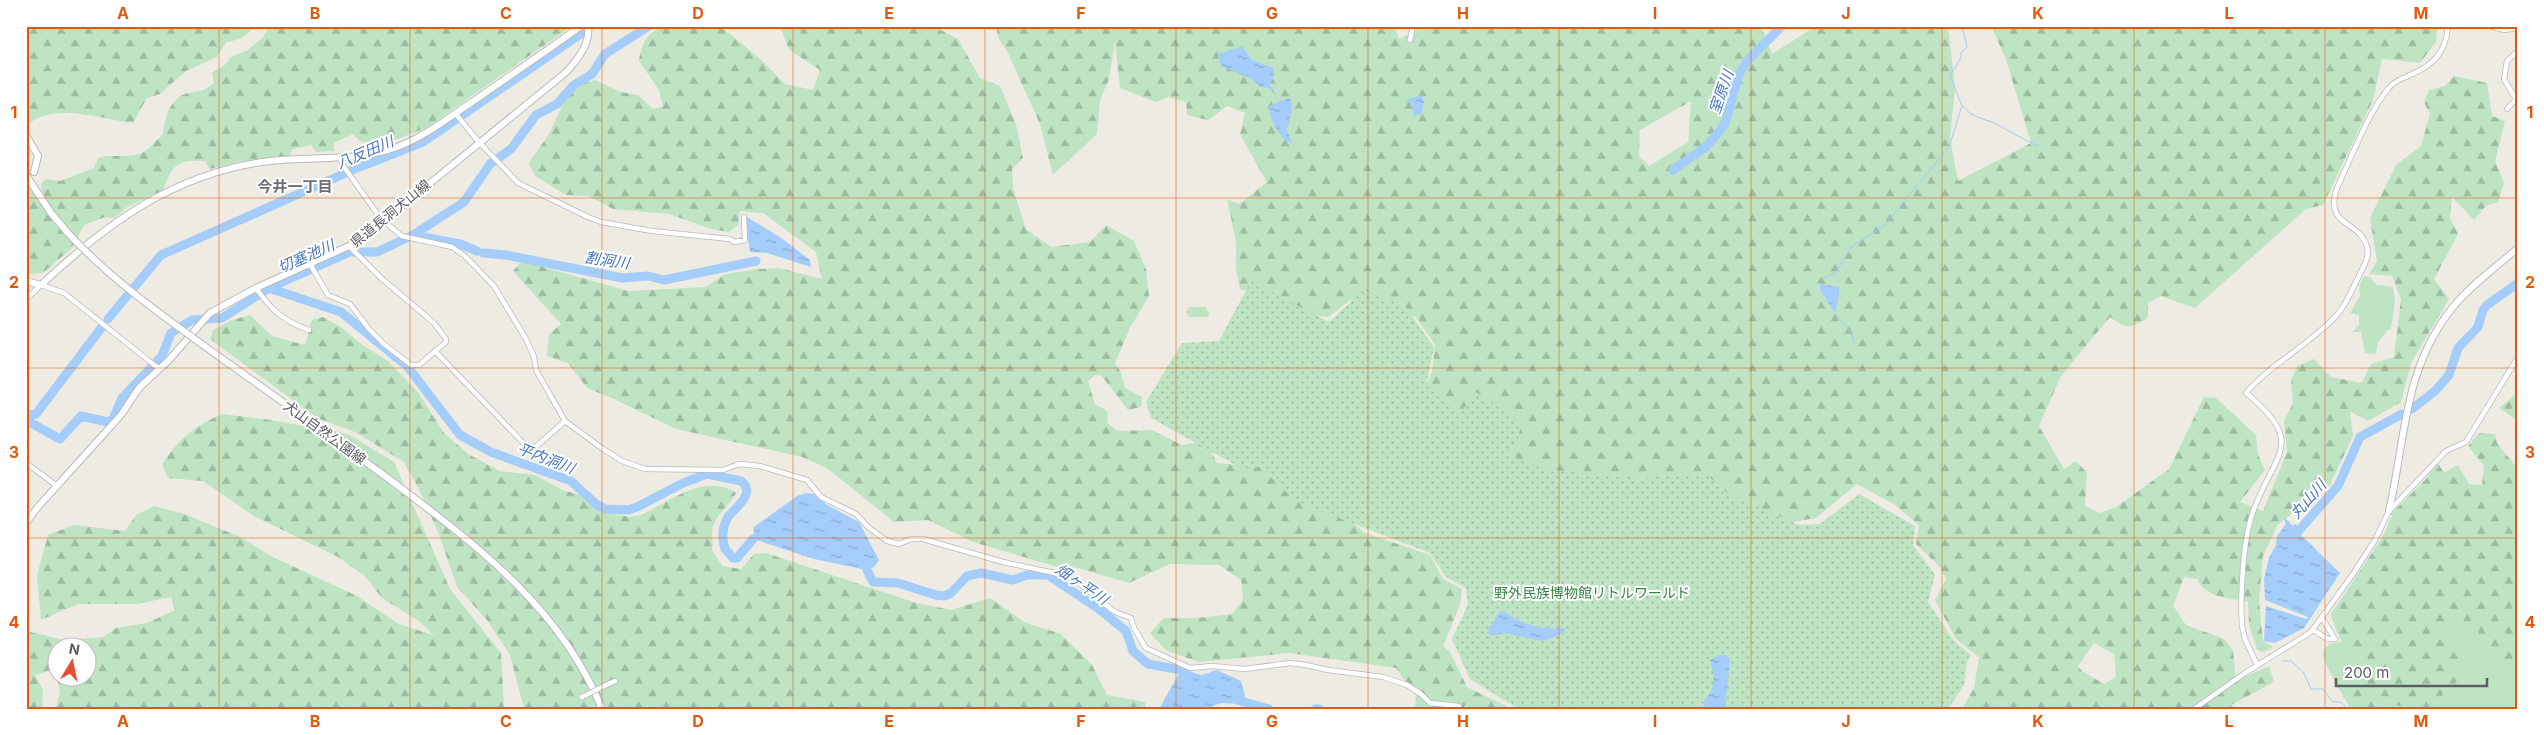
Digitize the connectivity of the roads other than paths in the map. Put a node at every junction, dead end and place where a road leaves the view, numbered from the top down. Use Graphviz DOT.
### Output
graph roads {
  1 [pos="581,26"];
  2 [pos="588,26"];
  3 [pos="1412,26"];
  4 [pos="2448,26"];
  5 [pos="2490,26"];
  6 [pos="2518,28"];
  7 [pos="1410,40"];
  8 [pos="2518,51"];
  9 [pos="2507,109"];
  10 [pos="455,113"];
  11 [pos="26,135"];
  12 [pos="478,141"];
  13 [pos="340,156"];
  14 [pos="34,172"];
  15 [pos="26,175"];
  16 [pos="744,217"];
  17 [pos="383,221"];
  18 [pos="349,246"];
  19 [pos="2518,248"];
  20 [pos="311,267"];
  21 [pos="26,281"];
  22 [pos="41,285"];
  23 [pos="256,289"];
  24 [pos="26,298"];
  25 [pos="309,330"];
  26 [pos="435,351"];
  27 [pos="2518,357"];
  28 [pos="158,368"];
  29 [pos="565,420"];
  30 [pos="26,463"];
  31 [pos="56,486"];
  32 [pos="2390,511"];
  33 [pos="26,523"];
  34 [pos="2322,618"];
  35 [pos="2313,630"];
  36 [pos="2257,665"];
  37 [pos="615,681"];
  38 [pos="582,697"];
  39 [pos="602,709"];
  40 [pos="1459,709"];
  41 [pos="2194,709"];
  1 -- 10 [label="main road"];
  2 -- 12 [label="main road, 県道長洞犬山線"];
  3 -- 7 [label="street"];
  4 -- 36 [label="street"];
  5 -- 6 [label="street"];
  8 -- 9 [label="street"];
  10 -- 12 [label="street"];
  10 -- 13 [label="main road"];
  11 -- 14 [label="main road"];
  12 -- 16 [label="street"];
  12 -- 17 [label="main road, 県道長洞犬山線"];
  13 -- 17 [label="street"];
  13 -- 22 [label="main road"];
  15 -- 39 [label="main road, 犬山自然公園線, bridge"];
  17 -- 18 [label="main road, 県道長洞犬山線"];
  17 -- 29 [label="street"];
  18 -- 20 [label="main road, 県道長洞犬山線"];
  18 -- 26 [label="street"];
  19 -- 32 [label="main road"];
  20 -- 23 [label="main road, 県道長洞犬山線"];
  20 -- 26 [label="street"];
  21 -- 22 [label="main road"];
  22 -- 24 [label="street"];
  22 -- 28 [label="street"];
  23 -- 25 [label="street"];
  23 -- 28 [label="main road, 県道長洞犬山線"];
  26 -- 29 [label="street"];
  27 -- 32 [label="street"];
  28 -- 31 [label="main road, 県道長洞犬山線"];
  29 -- 40 [label="street"];
  30 -- 31 [label="street"];
  31 -- 33 [label="main road, 県道長洞犬山線"];
  32 -- 34 [label="street"];
  34 -- 35 [label="street"];
  34 -- 35 [label="street"];
  35 -- 36 [label="street"];
  36 -- 41 [label="street"];
  37 -- 38 [label="street, bridge"];
}
